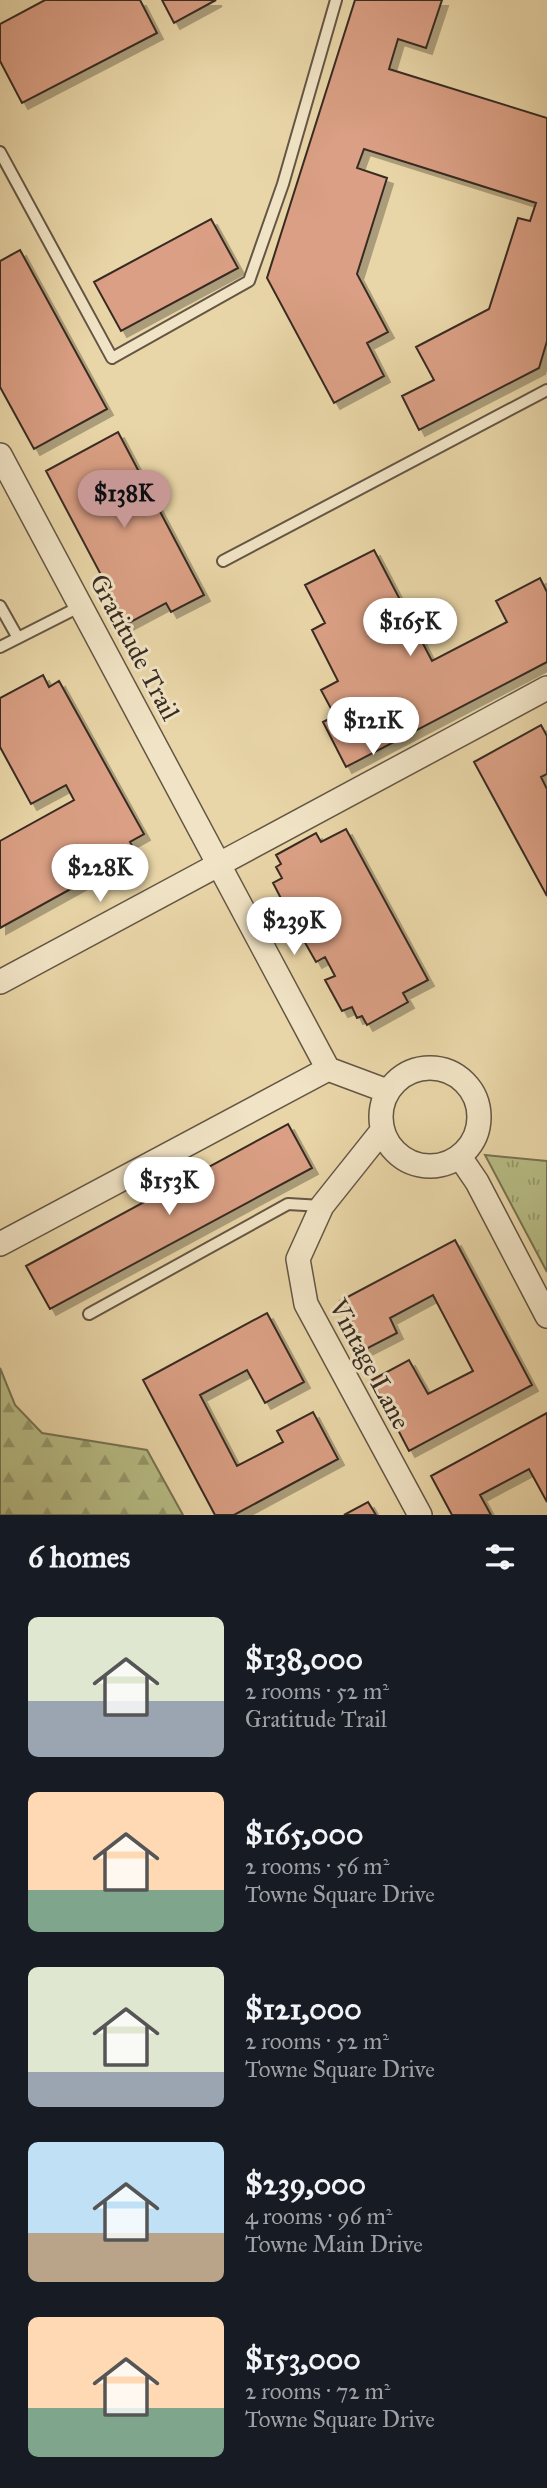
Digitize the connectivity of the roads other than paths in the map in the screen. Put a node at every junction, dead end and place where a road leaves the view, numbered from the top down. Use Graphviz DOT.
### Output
graph roads {
  1 [pos="335,0"];
  2 [pos="0,152"];
  3 [pos="547,390"];
  4 [pos="0,456"];
  5 [pos="223,561"];
  6 [pos="0,606"];
  7 [pos="81,606"];
  8 [pos="18,638"];
  9 [pos="0,648"];
  10 [pos="547,688"];
  11 [pos="220,865"];
  12 [pos="0,982"];
  13 [pos="328,1069"];
  14 [pos="387,1091"];
  15 [pos="381,1132"];
  16 [pos="460,1157"];
  17 [pos="323,1206"];
  18 [pos="0,1244"];
  19 [pos="89,1314"];
  20 [pos="547,1316"];
  21 [pos="420,1515"];
  1 -- 2 [label="lane"];
  3 -- 5 [label="lane"];
  4 -- 7 [label="street, Gratitude Trail"];
  6 -- 8 [label="lane"];
  7 -- 8 [label="lane"];
  7 -- 11 [label="street, Gratitude Trail"];
  8 -- 9 [label="lane"];
  10 -- 11 [label="street"];
  11 -- 12 [label="street"];
  11 -- 13 [label="street, Gratitude Trail"];
  13 -- 14 [label="street"];
  13 -- 18 [label="street"];
  14 -- 15 [label="street"];
  14 -- 16 [label="street"];
  15 -- 16 [label="street"];
  15 -- 17 [label="street, Vintage Lane"];
  16 -- 20 [label="street"];
  17 -- 19 [label="lane"];
  17 -- 21 [label="street, Vintage Lane"];
}
